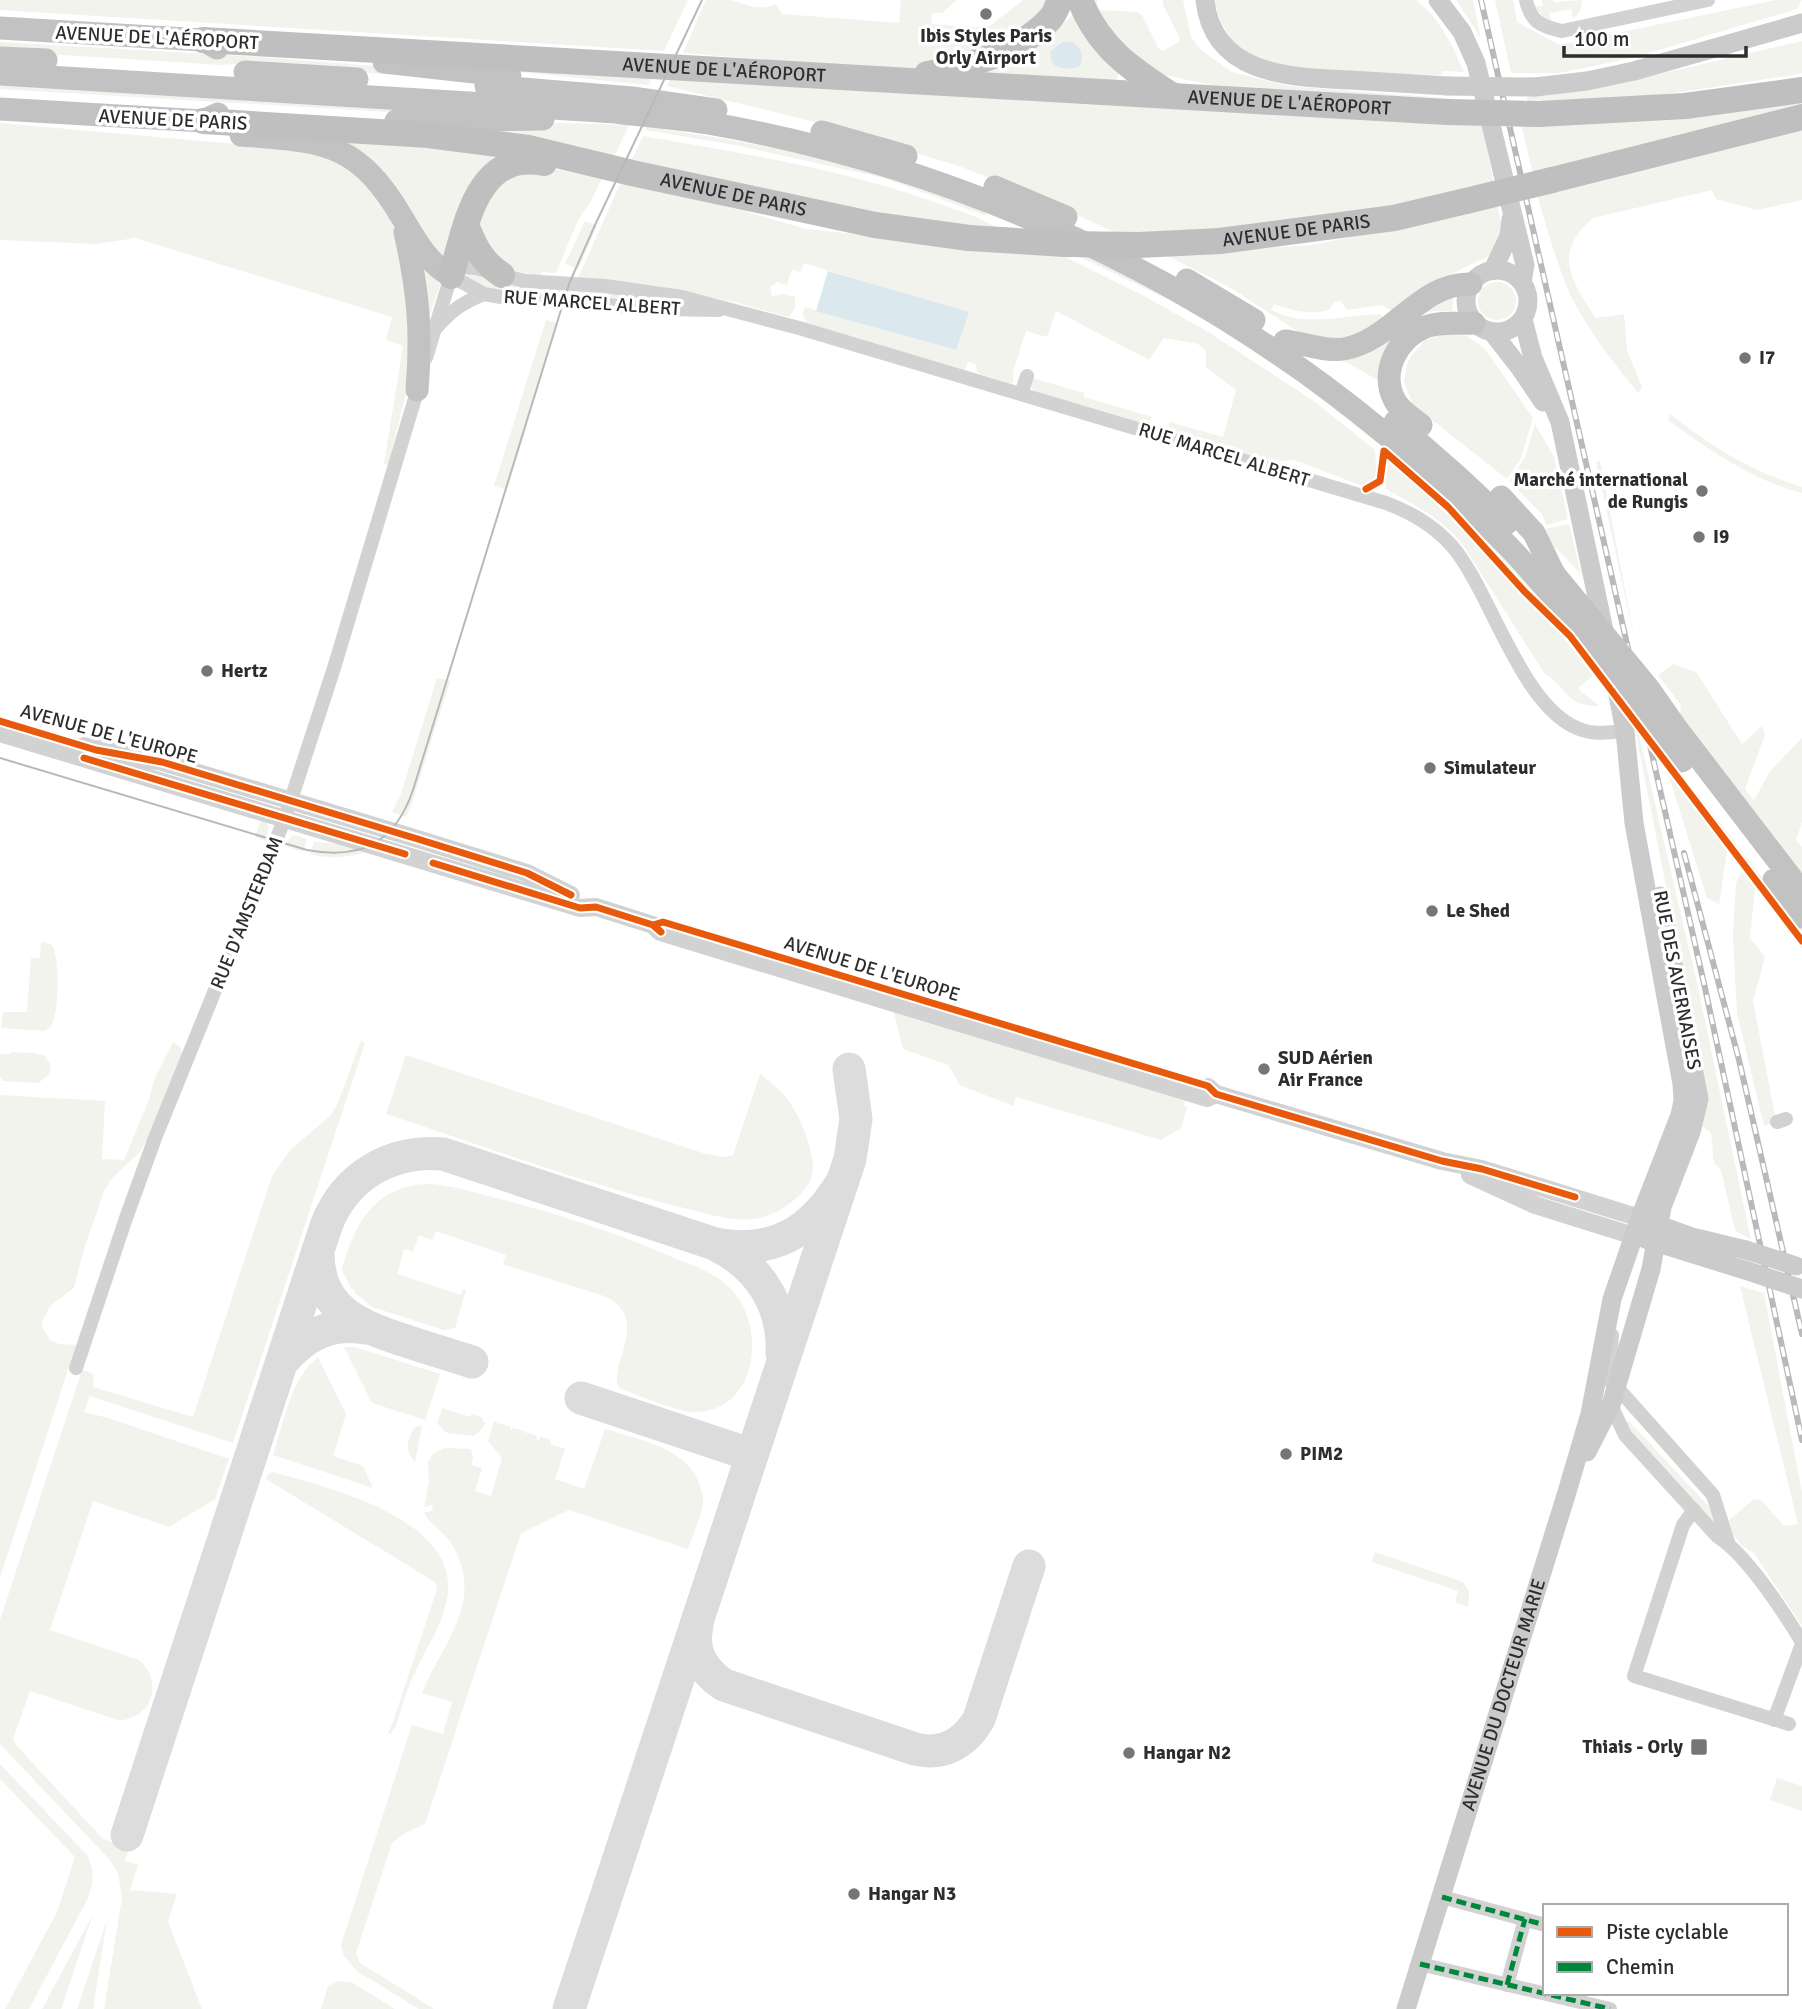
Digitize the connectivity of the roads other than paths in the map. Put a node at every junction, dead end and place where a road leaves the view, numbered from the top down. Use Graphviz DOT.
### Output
graph roads {
  1 [pos="1060,0"];
  2 [pos="1080,0"];
  3 [pos="1205,0"];
  4 [pos="1438,0"];
  5 [pos="1526,0"];
  6 [pos="1708,0"];
  7 [pos="1802,23"];
  8 [pos="0,28"];
  9 [pos="203,40"];
  10 [pos="0,58"];
  11 [pos="0,74"];
  12 [pos="890,79"];
  13 [pos="1802,90"];
  14 [pos="632,97"];
  15 [pos="1174,97"];
  16 [pos="1447,99"];
  17 [pos="0,109"];
  18 [pos="1802,117"];
  19 [pos="662,118"];
  20 [pos="203,121"];
  21 [pos="632,173"];
  22 [pos="1512,211"];
  23 [pos="401,215"];
  24 [pos="467,227"];
  25 [pos="1493,270"];
  26 [pos="451,276"];
  27 [pos="1522,282"];
  28 [pos="1471,284"];
  29 [pos="493,285"];
  30 [pos="724,310"];
  31 [pos="1523,319"];
  32 [pos="1483,327"];
  33 [pos="433,331"];
  34 [pos="1285,341"];
  35 [pos="1027,376"];
  36 [pos="417,390"];
  37 [pos="1021,394"];
  38 [pos="1565,449"];
  39 [pos="1554,574"];
  40 [pos="0,721"];
  41 [pos="1625,731"];
  42 [pos="0,733"];
  43 [pos="288,809"];
  44 [pos="1791,886"];
  45 [pos="1802,917"];
  46 [pos="1637,1227"];
  47 [pos="1657,1234"];
  48 [pos="1799,1267"];
  49 [pos="1802,1289"];
  50 [pos="1612,1299"];
  51 [pos="76,1368"];
  52 [pos="1613,1396"];
  53 [pos="1590,1413"];
  54 [pos="1596,1436"];
  55 [pos="1567,1492"];
  56 [pos="1694,1510"];
  57 [pos="1727,1542"];
  58 [pos="1802,1643"];
  59 [pos="1442,1898"];
  60 [pos="1525,1919"];
  61 [pos="1543,1924"];
  62 [pos="1420,1964"];
  63 [pos="1507,1985"];
  64 [pos="1543,1993"];
  65 [pos="1550,1995"];
  66 [pos="1406,2009"];
  67 [pos="1610,2009"];
  1 -- 12 [label="highway"];
  2 -- 15 [label="highway"];
  3 -- 16 [label="main road"];
  4 -- 22 [label="main road"];
  5 -- 6 [label="street"];
  7 -- 16 [label="main road, bridge"];
  8 -- 9 [label="highway, AVENUE DE L'AÉROPORT"];
  9 -- 12 [label="highway, AVENUE DE L'AÉROPORT"];
  9 -- 14 [label="highway"];
  10 -- 14 [label="highway"];
  11 -- 19 [label="highway"];
  12 -- 15 [label="highway, AVENUE DE L'AÉROPORT"];
  13 -- 16 [label="highway, AVENUE DE L'AÉROPORT, bridge"];
  14 -- 34 [label="highway"];
  15 -- 16 [label="highway, AVENUE DE L'AÉROPORT"];
  17 -- 20 [label="highway, AVENUE DE PARIS"];
  18 -- 21 [label="highway, AVENUE DE PARIS, bridge"];
  19 -- 20 [label="highway"];
  19 -- 44 [label="highway, bridge"];
  20 -- 21 [label="highway, AVENUE DE PARIS"];
  20 -- 23 [label="highway"];
  21 -- 24 [label="highway"];
  22 -- 25 [label="main road"];
  22 -- 27 [label="main road"];
  23 -- 26 [label="highway"];
  23 -- 36 [label="highway"];
  24 -- 26 [label="highway"];
  24 -- 29 [label="highway"];
  25 -- 27 [label="main road"];
  25 -- 28 [label="main road"];
  26 -- 29 [label="street, RUE MARCEL ALBERT"];
  26 -- 29 [label="street, RUE MARCEL ALBERT"];
  26 -- 33 [label="street, RUE D'AMSTERDAM"];
  27 -- 31 [label="main road"];
  28 -- 32 [label="main road"];
  28 -- 34 [label="highway"];
  29 -- 30 [label="street, RUE MARCEL ALBERT"];
  29 -- 30 [label="street, RUE MARCEL ALBERT"];
  29 -- 33 [label="street, RUE D'AMSTERDAM"];
  30 -- 37 [label="street, RUE MARCEL ALBERT"];
  31 -- 32 [label="main road"];
  31 -- 38 [label="main road, RUE DES AVERNAISES"];
  32 -- 38 [label="main road, RUE DES AVERNAISES"];
  32 -- 39 [label="highway"];
  33 -- 36 [label="street, RUE D'AMSTERDAM"];
  34 -- 39 [label="highway"];
  35 -- 37 [label="street"];
  36 -- 43 [label="street, RUE D'AMSTERDAM"];
  37 -- 41 [label="street, RUE MARCEL ALBERT"];
  38 -- 41 [label="main road, RUE DES AVERNAISES"];
  39 -- 44 [label="highway, bridge"];
  40 -- 43 [label="street, AVENUE DE L'EUROPE"];
  41 -- 46 [label="main road, RUE DES AVERNAISES"];
  41 -- 47 [label="main road, RUE DES AVERNAISES"];
  42 -- 43 [label="street, AVENUE DE L'EUROPE"];
  43 -- 46 [label="street, AVENUE DE L'EUROPE"];
  43 -- 51 [label="street, RUE D'AMSTERDAM"];
  44 -- 45 [label="highway"];
  46 -- 47 [label="main road"];
  46 -- 50 [label="main road, AVENUE DU DOCTEUR MARIE"];
  47 -- 48 [label="main road, bridge"];
  47 -- 49 [label="main road, bridge"];
  47 -- 52 [label="main road, AVENUE DU DOCTEUR MARIE"];
  50 -- 52 [label="street"];
  50 -- 53 [label="main road, AVENUE DU DOCTEUR MARIE"];
  52 -- 54 [label="main road, AVENUE DU DOCTEUR MARIE"];
  52 -- 56 [label="street"];
  52 -- 57 [label="street"];
  53 -- 54 [label="street"];
  53 -- 55 [label="main road, AVENUE DU DOCTEUR MARIE"];
  54 -- 55 [label="main road, AVENUE DU DOCTEUR MARIE"];
  55 -- 59 [label="main road, AVENUE DU DOCTEUR MARIE"];
  56 -- 57 [label="street"];
  56 -- 58 [label="street"];
  57 -- 58 [label="street"];
  59 -- 60 [label="street"];
  59 -- 62 [label="main road, AVENUE DU DOCTEUR MARIE"];
  60 -- 61 [label="street"];
  60 -- 63 [label="street"];
  62 -- 63 [label="street"];
  62 -- 66 [label="main road, AVENUE DU DOCTEUR MARIE"];
  63 -- 64 [label="street"];
  65 -- 67 [label="street"];
}
